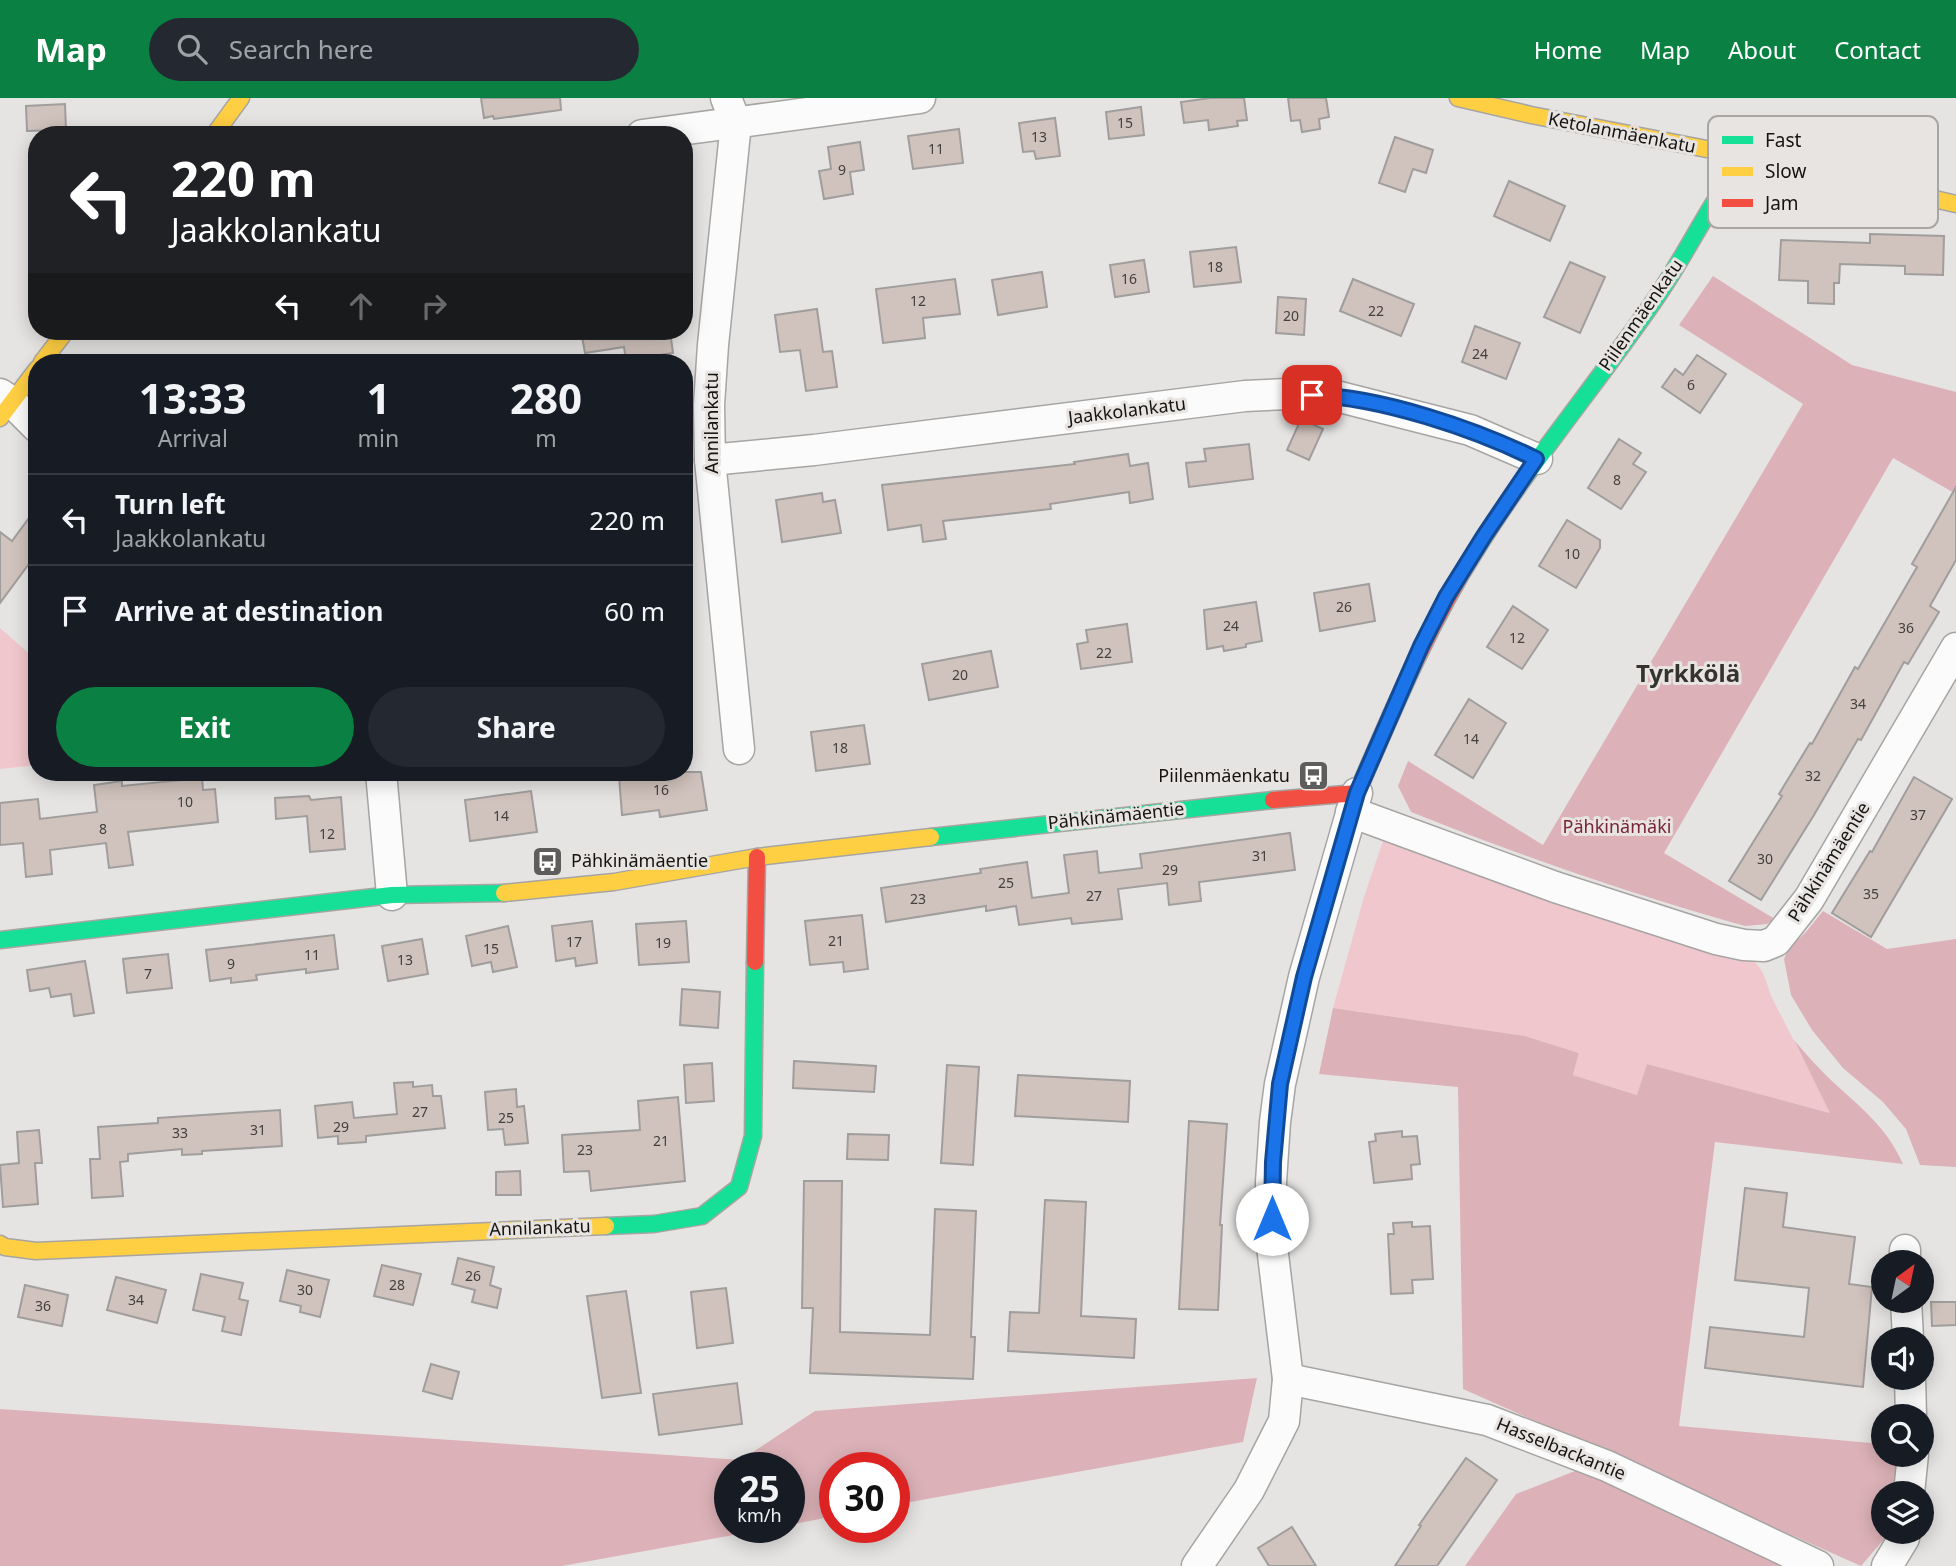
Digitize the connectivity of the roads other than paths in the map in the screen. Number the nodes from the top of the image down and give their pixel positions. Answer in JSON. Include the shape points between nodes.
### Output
{"nodes":[{"id":1,"x":241,"y":98,"type":"edge"},
{"id":2,"x":920,"y":98,"type":"edge"},
{"id":3,"x":1458,"y":98,"type":"edge"},
{"id":4,"x":731,"y":110,"type":"edge"},
{"id":5,"x":221,"y":126,"type":"edge"},
{"id":6,"x":674,"y":126,"type":"edge"},
{"id":7,"x":1708,"y":150,"type":"edge"},
{"id":8,"x":1938,"y":200,"type":"edge"},
{"id":9,"x":1956,"y":204,"type":"edge"},
{"id":10,"x":1708,"y":212,"type":"edge"},
{"id":11,"x":59,"y":340,"type":"edge"},
{"id":12,"x":48,"y":354,"type":"edge"},
{"id":13,"x":28,"y":379,"type":"edge"},
{"id":14,"x":4,"y":405,"type":"edge"},
{"id":15,"x":28,"y":421,"type":"edge"},
{"id":16,"x":1536,"y":459,"type":"junction"},
{"id":17,"x":710,"y":460,"type":"junction"},
{"id":18,"x":1956,"y":648,"type":"edge"},
{"id":19,"x":739,"y":749,"type":"dead end"},
{"id":20,"x":382,"y":781,"type":"edge"},
{"id":21,"x":1354,"y":803,"type":"junction"},
{"id":22,"x":757,"y":857,"type":"junction"},
{"id":23,"x":392,"y":895,"type":"junction"},
{"id":24,"x":0,"y":940,"type":"edge"},
{"id":25,"x":0,"y":1244,"type":"edge"},
{"id":26,"x":1288,"y":1379,"type":"junction"},
{"id":27,"x":1900,"y":1544,"type":"edge"},
{"id":28,"x":1197,"y":1566,"type":"edge"},
{"id":29,"x":1818,"y":1566,"type":"edge"},
{"id":30,"x":1887,"y":1566,"type":"edge"}],
"edges":[{"from":1,"to":5,"type":"street"},
{"from":2,"to":4,"type":"street"},
{"from":3,"to":7,"type":"street","name":"Ketolanmäenkatu"},
{"from":4,"to":6,"type":"street"},
{"from":4,"to":17,"type":"street","name":"Annilankatu","via":[[709,405]]},
{"from":8,"to":9,"type":"street","name":"Ketolanmäenkatu"},
{"from":10,"to":16,"type":"street","name":"Piilenmäenkatu","via":[[1655,300]]},
{"from":11,"to":12,"type":"street"},
{"from":13,"to":14,"type":"street"},
{"from":14,"to":15,"type":"street"},
{"from":16,"to":17,"type":"street","name":"Jaakkolankatu","via":[[1470,430],[1402,411],[1336,396],[1288,394]]},
{"from":16,"to":21,"type":"street","name":"Piilenmäenkatu","via":[[1446,597]]},
{"from":17,"to":19,"type":"street","name":"Annilankatu"},
{"from":18,"to":21,"type":"street","name":"Pähkinämäentie","via":[[1808,899],[1776,941],[1764,946],[1716,939],[1555,887]]},
{"from":20,"to":23,"type":"street"},
{"from":21,"to":22,"type":"street","name":"Pähkinämäentie","via":[[1231,803]]},
{"from":21,"to":26,"type":"street","name":"Piilenmäenkatu","via":[[1304,977],[1275,1122],[1271,1238]]},
{"from":22,"to":23,"type":"street","name":"Pähkinämäentie","via":[[614,882],[491,894]]},
{"from":22,"to":25,"type":"street","name":"Annilankatu","via":[[753,1136],[739,1187],[702,1216],[654,1224],[50,1250]]},
{"from":23,"to":24,"type":"street","name":"Pähkinämäentie"},
{"from":26,"to":28,"type":"street","name":"Piilenmäenkatu","via":[[1284,1421],[1269,1453]]},
{"from":26,"to":29,"type":"street","name":"Hasselbackantie","via":[[1487,1420],[1607,1466]]},
{"from":27,"to":30,"type":"street"}]}
